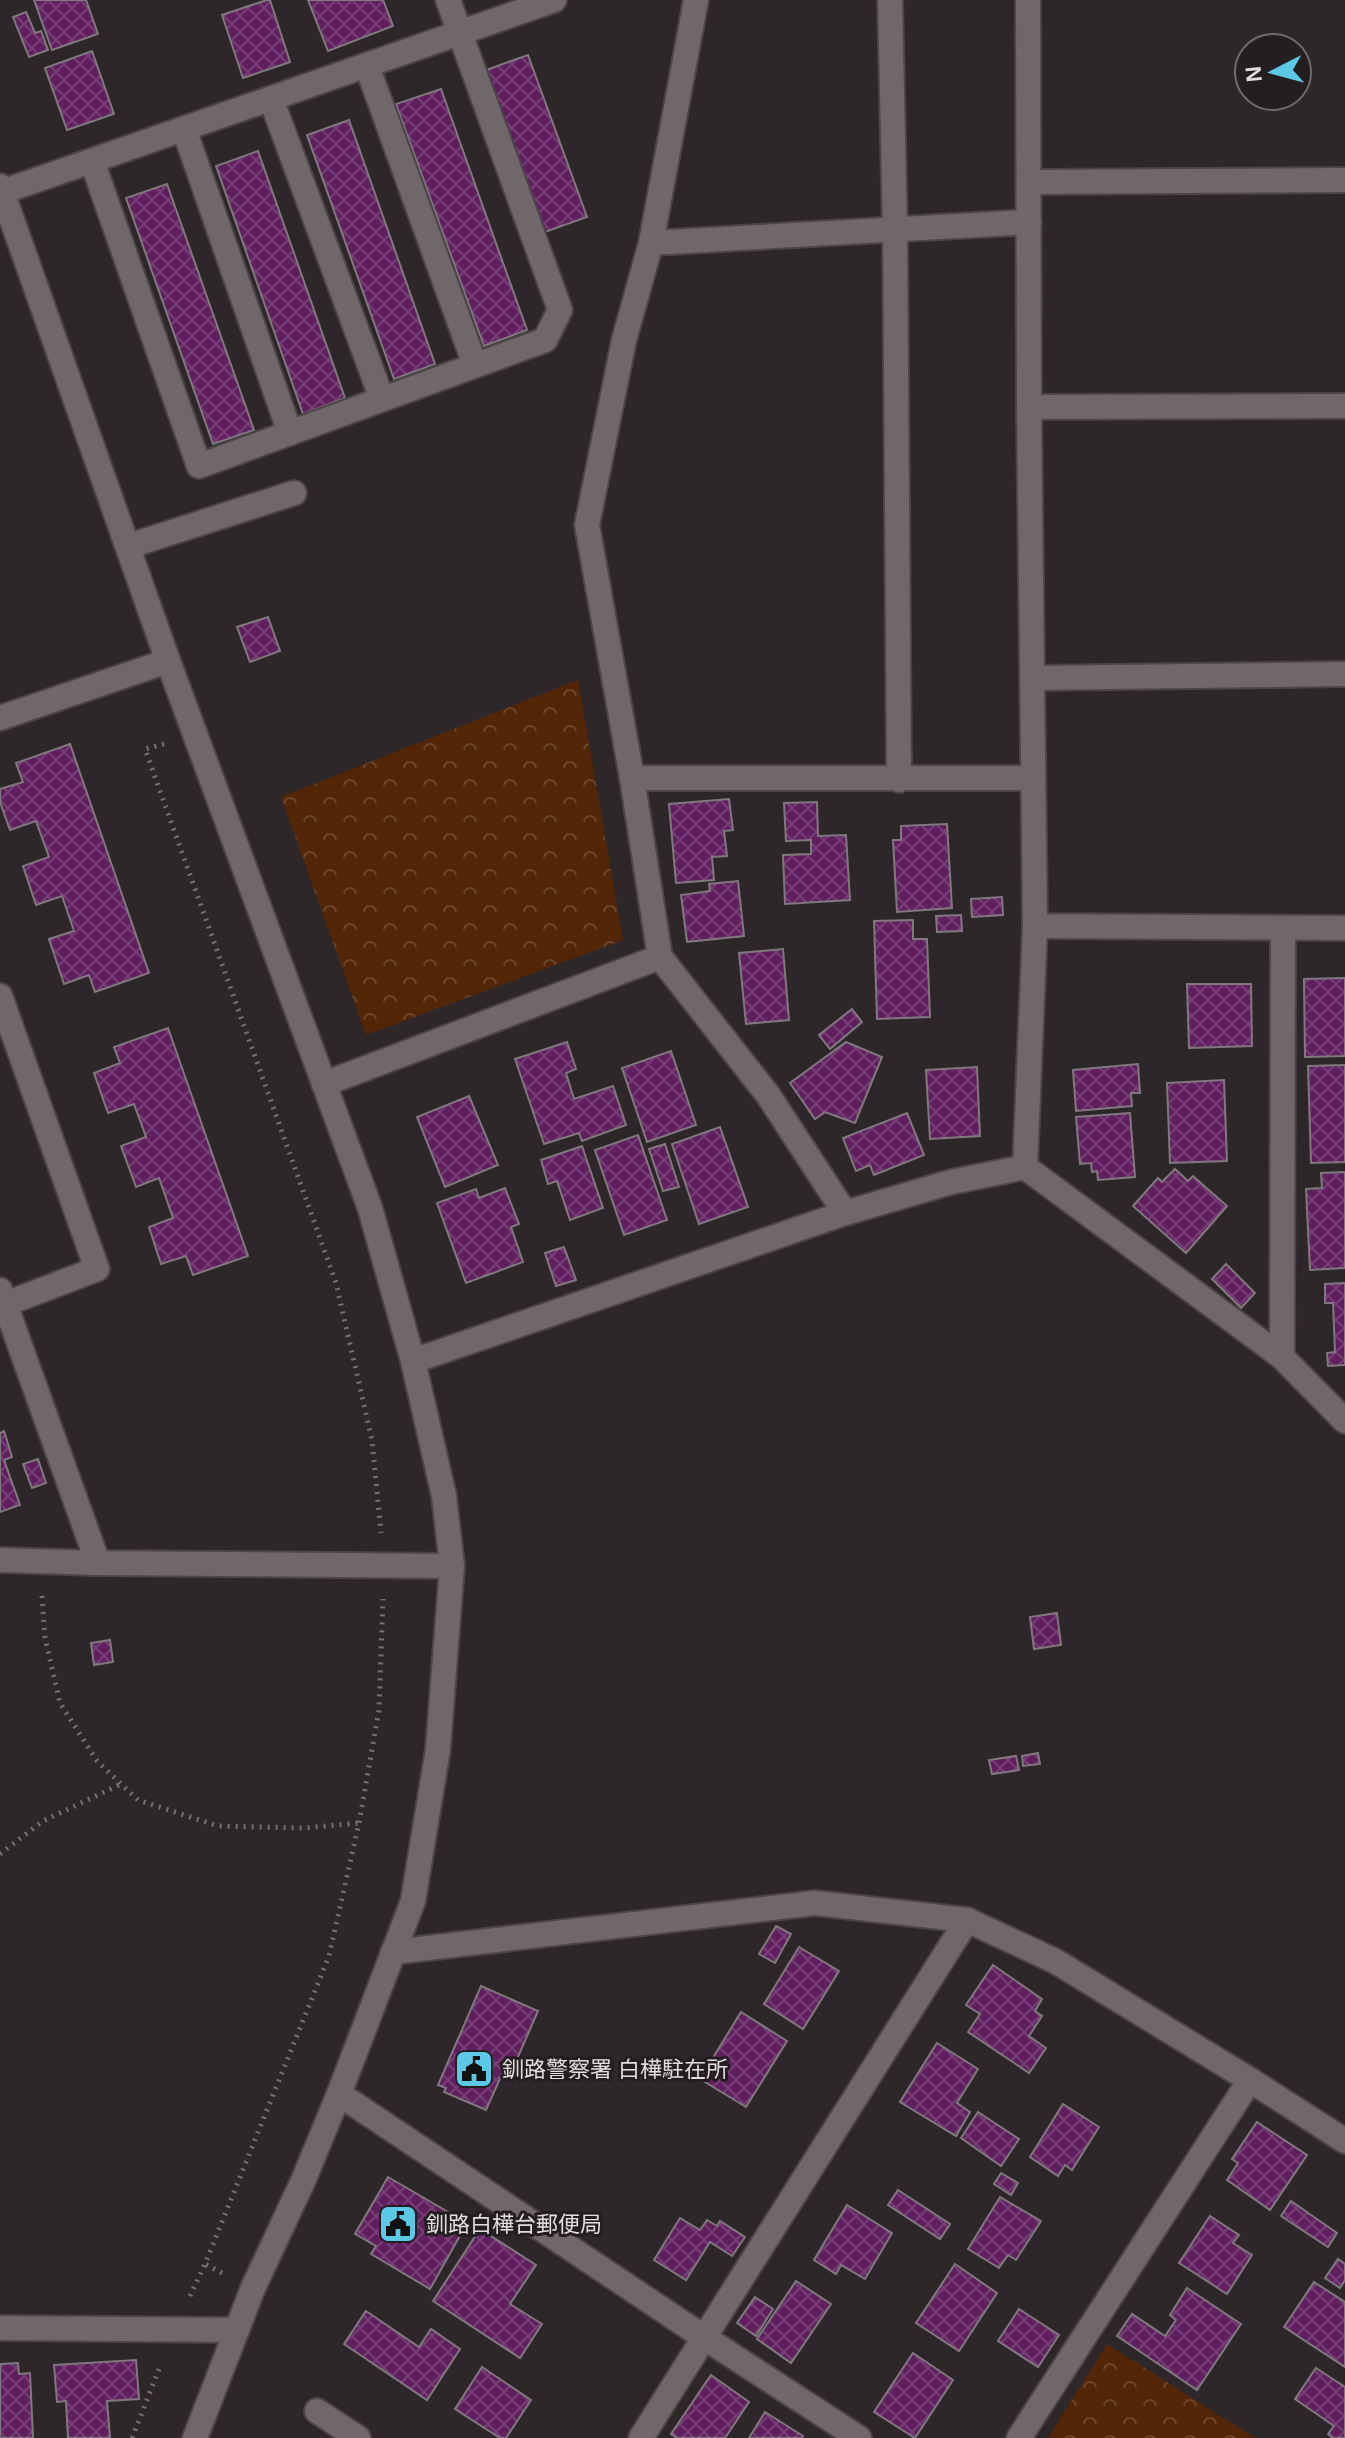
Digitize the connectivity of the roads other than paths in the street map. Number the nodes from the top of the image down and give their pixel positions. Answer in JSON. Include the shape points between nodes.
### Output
{"nodes":[{"id":1,"x":448,"y":0,"type":"edge"},
{"id":2,"x":554,"y":0,"type":"edge"},
{"id":3,"x":696,"y":0,"type":"edge"},
{"id":4,"x":890,"y":0,"type":"edge"},
{"id":5,"x":1028,"y":0,"type":"edge"},
{"id":6,"x":459,"y":34,"type":"junction"},
{"id":7,"x":367,"y":66,"type":"junction"},
{"id":8,"x":271,"y":99,"type":"junction"},
{"id":9,"x":184,"y":129,"type":"junction"},
{"id":10,"x":92,"y":161,"type":"junction"},
{"id":11,"x":1345,"y":180,"type":"edge"},
{"id":12,"x":1029,"y":182,"type":"junction"},
{"id":13,"x":1,"y":189,"type":"edge"},
{"id":14,"x":1029,"y":222,"type":"junction"},
{"id":15,"x":895,"y":229,"type":"junction"},
{"id":16,"x":651,"y":243,"type":"junction"},
{"id":17,"x":475,"y":365,"type":"junction"},
{"id":18,"x":382,"y":399,"type":"junction"},
{"id":19,"x":1345,"y":406,"type":"edge"},
{"id":20,"x":1029,"y":407,"type":"junction"},
{"id":21,"x":290,"y":433,"type":"junction"},
{"id":22,"x":294,"y":493,"type":"dead end"},
{"id":23,"x":129,"y":546,"type":"junction"},
{"id":24,"x":168,"y":661,"type":"junction"},
{"id":25,"x":1345,"y":674,"type":"edge"},
{"id":26,"x":1032,"y":678,"type":"junction"},
{"id":27,"x":0,"y":718,"type":"edge"},
{"id":28,"x":632,"y":778,"type":"junction"},
{"id":29,"x":1033,"y":778,"type":"junction"},
{"id":30,"x":899,"y":780,"type":"junction"},
{"id":31,"x":1035,"y":926,"type":"junction"},
{"id":32,"x":1345,"y":928,"type":"edge"},
{"id":33,"x":1283,"y":929,"type":"junction"},
{"id":34,"x":660,"y":957,"type":"junction"},
{"id":35,"x":0,"y":996,"type":"edge"},
{"id":36,"x":324,"y":1084,"type":"junction"},
{"id":37,"x":1025,"y":1167,"type":"junction"},
{"id":38,"x":845,"y":1213,"type":"junction"},
{"id":39,"x":2,"y":1300,"type":"edge"},
{"id":40,"x":1282,"y":1357,"type":"junction"},
{"id":41,"x":413,"y":1361,"type":"junction"},
{"id":42,"x":1345,"y":1421,"type":"edge"},
{"id":43,"x":0,"y":1560,"type":"edge"},
{"id":44,"x":98,"y":1563,"type":"junction"},
{"id":45,"x":452,"y":1566,"type":"junction"},
{"id":46,"x":967,"y":1920,"type":"junction"},
{"id":47,"x":393,"y":1952,"type":"junction"},
{"id":48,"x":1250,"y":2080,"type":"junction"},
{"id":49,"x":339,"y":2094,"type":"junction"},
{"id":50,"x":1345,"y":2141,"type":"edge"},
{"id":51,"x":0,"y":2328,"type":"edge"},
{"id":52,"x":237,"y":2330,"type":"junction"},
{"id":53,"x":705,"y":2338,"type":"junction"},
{"id":54,"x":317,"y":2411,"type":"dead end"},
{"id":55,"x":195,"y":2438,"type":"edge"},
{"id":56,"x":358,"y":2438,"type":"edge"},
{"id":57,"x":641,"y":2438,"type":"edge"},
{"id":58,"x":859,"y":2438,"type":"edge"},
{"id":59,"x":1019,"y":2438,"type":"edge"}],
"edges":[{"from":1,"to":6,"type":"street"},
{"from":2,"to":6,"type":"street"},
{"from":3,"to":16,"type":"street"},
{"from":4,"to":15,"type":"street"},
{"from":5,"to":12,"type":"street"},
{"from":6,"to":7,"type":"street"},
{"from":6,"to":17,"type":"street","via":[[560,310],[545,340]]},
{"from":7,"to":8,"type":"street"},
{"from":7,"to":17,"type":"street"},
{"from":8,"to":9,"type":"street"},
{"from":8,"to":18,"type":"street"},
{"from":9,"to":10,"type":"street"},
{"from":9,"to":21,"type":"street"},
{"from":10,"to":13,"type":"street"},
{"from":10,"to":21,"type":"street","via":[[199,466]]},
{"from":11,"to":12,"type":"street"},
{"from":12,"to":14,"type":"street"},
{"from":13,"to":23,"type":"street"},
{"from":14,"to":15,"type":"street"},
{"from":14,"to":20,"type":"street"},
{"from":15,"to":16,"type":"street"},
{"from":15,"to":30,"type":"street"},
{"from":16,"to":28,"type":"street","via":[[624,340],[587,525]]},
{"from":17,"to":18,"type":"street"},
{"from":18,"to":21,"type":"street"},
{"from":19,"to":20,"type":"street"},
{"from":20,"to":26,"type":"street"},
{"from":22,"to":23,"type":"street"},
{"from":23,"to":24,"type":"street"},
{"from":24,"to":27,"type":"street"},
{"from":24,"to":36,"type":"street"},
{"from":25,"to":26,"type":"street"},
{"from":26,"to":29,"type":"street"},
{"from":28,"to":30,"type":"street"},
{"from":28,"to":34,"type":"street"},
{"from":29,"to":30,"type":"street"},
{"from":29,"to":31,"type":"street"},
{"from":31,"to":33,"type":"street"},
{"from":31,"to":37,"type":"street"},
{"from":32,"to":33,"type":"street"},
{"from":33,"to":40,"type":"street"},
{"from":34,"to":36,"type":"street"},
{"from":34,"to":38,"type":"street","via":[[768,1095]]},
{"from":35,"to":39,"type":"street","via":[[97,1269]]},
{"from":36,"to":41,"type":"street","via":[[370,1208]]},
{"from":37,"to":38,"type":"street"},
{"from":37,"to":40,"type":"street"},
{"from":38,"to":41,"type":"street"},
{"from":39,"to":44,"type":"street"},
{"from":40,"to":42,"type":"street"},
{"from":41,"to":45,"type":"street","via":[[444,1496]]},
{"from":43,"to":44,"type":"street"},
{"from":44,"to":45,"type":"street"},
{"from":45,"to":47,"type":"street","via":[[438,1749],[413,1901]]},
{"from":46,"to":47,"type":"street","via":[[815,1903]]},
{"from":46,"to":48,"type":"street","via":[[1055,1961]]},
{"from":46,"to":53,"type":"street"},
{"from":47,"to":49,"type":"street"},
{"from":48,"to":50,"type":"street"},
{"from":48,"to":59,"type":"street"},
{"from":49,"to":52,"type":"street"},
{"from":49,"to":53,"type":"street"},
{"from":51,"to":52,"type":"street"},
{"from":52,"to":55,"type":"street"},
{"from":53,"to":57,"type":"street"},
{"from":53,"to":58,"type":"street"},
{"from":54,"to":56,"type":"street"}]}
